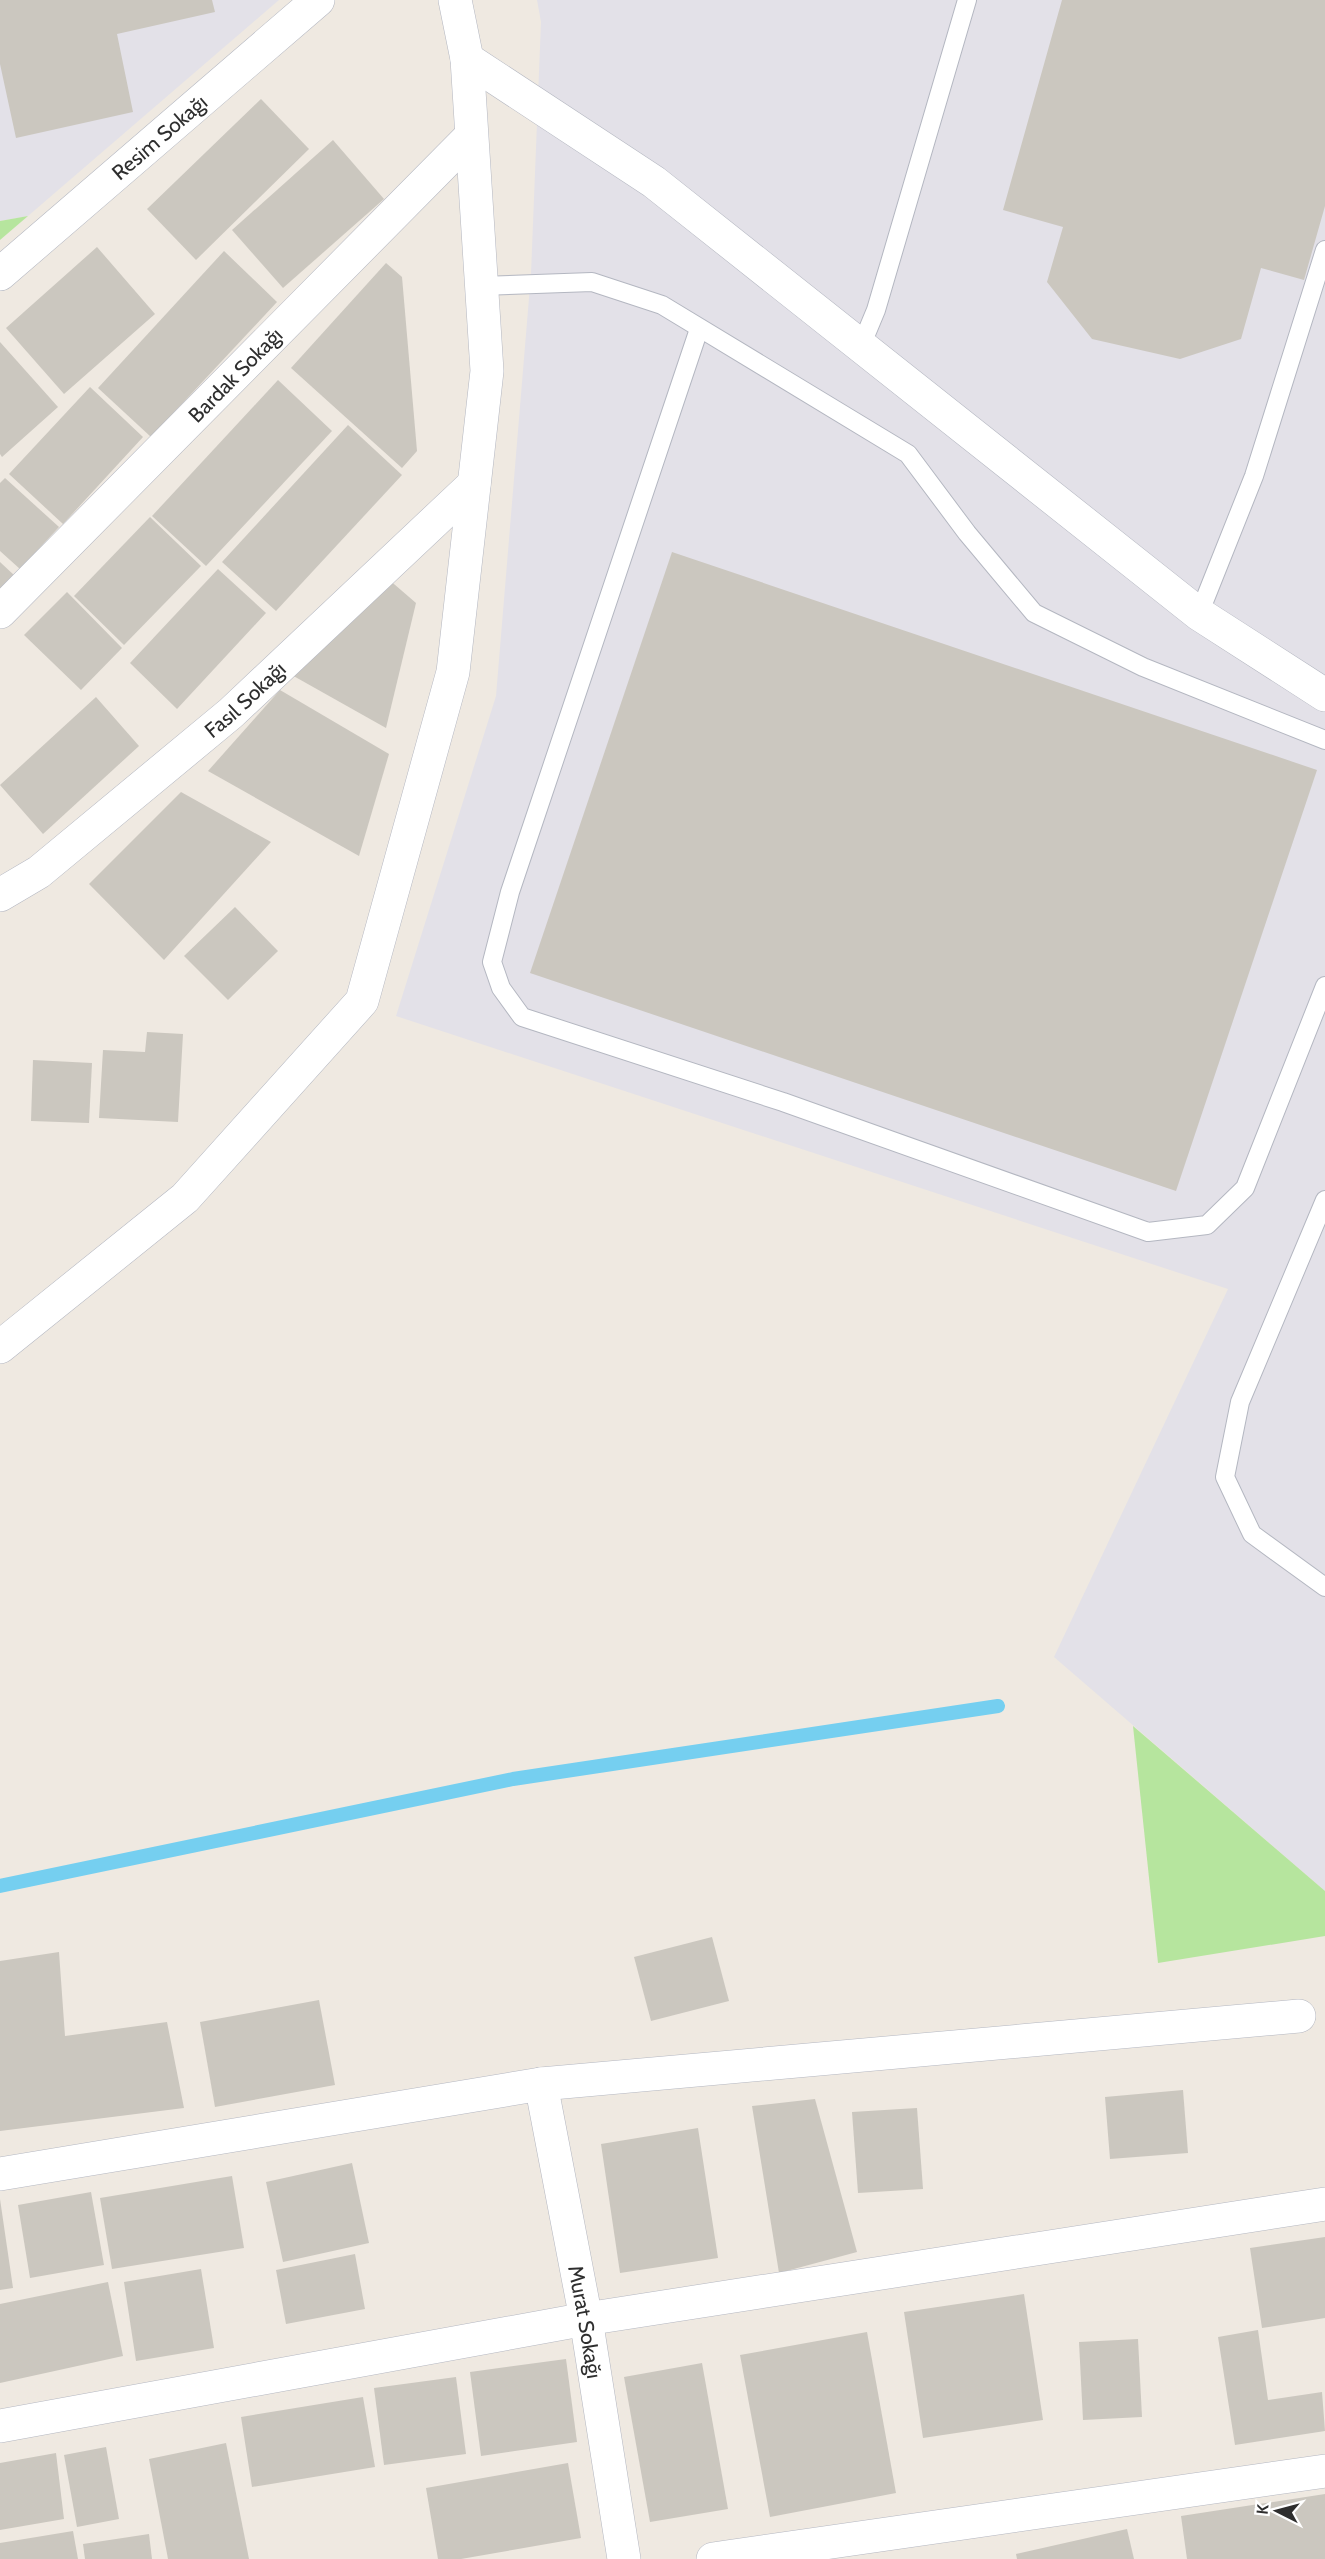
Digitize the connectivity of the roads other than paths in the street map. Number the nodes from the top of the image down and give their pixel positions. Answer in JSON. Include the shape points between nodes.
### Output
{"nodes":[{"id":1,"x":318,"y":0,"type":"edge"},
{"id":2,"x":455,"y":0,"type":"edge"},
{"id":3,"x":967,"y":0,"type":"edge"},
{"id":4,"x":467,"y":59,"type":"junction"},
{"id":5,"x":470,"y":137,"type":"junction"},
{"id":6,"x":1325,"y":250,"type":"edge"},
{"id":7,"x":0,"y":274,"type":"edge"},
{"id":8,"x":481,"y":286,"type":"junction"},
{"id":9,"x":699,"y":329,"type":"junction"},
{"id":10,"x":861,"y":346,"type":"junction"},
{"id":11,"x":474,"y":484,"type":"junction"},
{"id":12,"x":0,"y":612,"type":"edge"},
{"id":13,"x":1199,"y":614,"type":"junction"},
{"id":14,"x":1325,"y":695,"type":"edge"},
{"id":15,"x":1325,"y":741,"type":"edge"},
{"id":16,"x":0,"y":895,"type":"edge"},
{"id":17,"x":1325,"y":986,"type":"edge"},
{"id":18,"x":1325,"y":1200,"type":"edge"},
{"id":19,"x":0,"y":1347,"type":"edge"},
{"id":20,"x":1325,"y":1587,"type":"edge"},
{"id":21,"x":1299,"y":2016,"type":"dead end"},
{"id":22,"x":541,"y":2084,"type":"junction"},
{"id":23,"x":0,"y":2174,"type":"edge"},
{"id":24,"x":1325,"y":2204,"type":"edge"},
{"id":25,"x":586,"y":2319,"type":"junction"},
{"id":26,"x":0,"y":2426,"type":"edge"},
{"id":27,"x":1325,"y":2471,"type":"edge"},
{"id":28,"x":624,"y":2559,"type":"edge"},
{"id":29,"x":713,"y":2559,"type":"edge"}],
"edges":[{"from":1,"to":7,"type":"street","name":"Resim Sokağı"},
{"from":2,"to":4,"type":"street"},
{"from":3,"to":10,"type":"lane","via":[[876,310]]},
{"from":4,"to":5,"type":"street"},
{"from":4,"to":10,"type":"street","via":[[654,182]]},
{"from":5,"to":8,"type":"street"},
{"from":5,"to":12,"type":"street","name":"Bardak Sokağı"},
{"from":6,"to":13,"type":"lane","via":[[1254,476]]},
{"from":8,"to":9,"type":"lane","via":[[592,282],[662,305]]},
{"from":8,"to":11,"type":"street","via":[[487,371]]},
{"from":9,"to":15,"type":"lane","via":[[908,454],[1034,613],[1143,667]]},
{"from":9,"to":17,"type":"lane","via":[[510,892],[492,962],[501,988],[522,1017],[783,1102],[1148,1232],[1207,1225],[1245,1188]]},
{"from":10,"to":13,"type":"street"},
{"from":11,"to":16,"type":"street","name":"Fasıl Sokağı","via":[[231,713],[39,872]]},
{"from":11,"to":19,"type":"street","via":[[453,672],[362,1001],[185,1198]]},
{"from":13,"to":14,"type":"street"},
{"from":18,"to":20,"type":"lane","via":[[1240,1402],[1225,1477],[1252,1534]]},
{"from":21,"to":22,"type":"street"},
{"from":22,"to":23,"type":"street"},
{"from":22,"to":25,"type":"street","name":"Murat Sokağı"},
{"from":24,"to":25,"type":"street"},
{"from":25,"to":26,"type":"street"},
{"from":25,"to":28,"type":"street","name":"Murat Sokağı"},
{"from":27,"to":29,"type":"street"}]}
